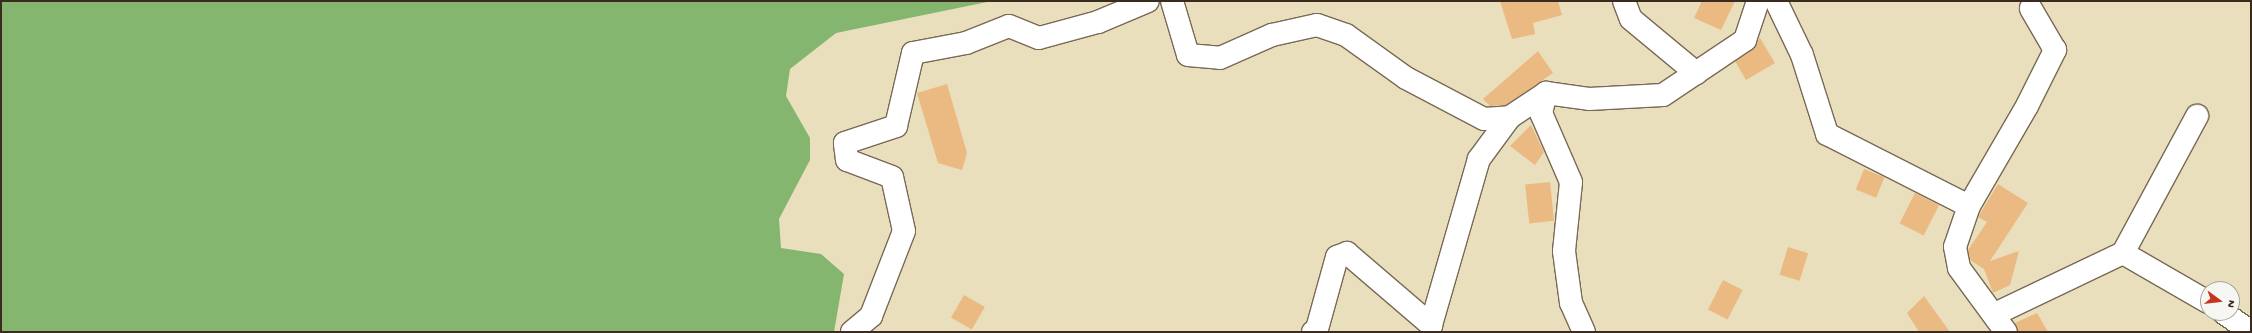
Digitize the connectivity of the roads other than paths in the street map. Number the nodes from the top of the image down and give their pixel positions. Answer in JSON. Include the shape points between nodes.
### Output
{"nodes":[{"id":1,"x":1148,"y":1,"type":"edge"},
{"id":2,"x":1172,"y":1,"type":"edge"},
{"id":3,"x":1624,"y":1,"type":"edge"},
{"id":4,"x":1758,"y":1,"type":"edge"},
{"id":5,"x":1776,"y":1,"type":"edge"},
{"id":6,"x":2031,"y":9,"type":"dead end"},
{"id":7,"x":1696,"y":73,"type":"junction"},
{"id":8,"x":1546,"y":93,"type":"junction"},
{"id":9,"x":2197,"y":116,"type":"dead end"},
{"id":10,"x":1510,"y":117,"type":"junction"},
{"id":11,"x":1968,"y":206,"type":"junction"},
{"id":12,"x":2123,"y":253,"type":"junction"},
{"id":13,"x":2200,"y":297,"type":"edge"},
{"id":14,"x":2235,"y":321,"type":"edge"},
{"id":15,"x":2001,"y":323,"type":"edge"},
{"id":16,"x":852,"y":332,"type":"edge"},
{"id":17,"x":1313,"y":332,"type":"edge"},
{"id":18,"x":1584,"y":332,"type":"edge"},
{"id":19,"x":2251,"y":332,"type":"edge"}],
"edges":[{"from":1,"to":16,"type":"street","via":[[1098,22],[1040,38],[1009,26],[966,43],[913,53],[896,126],[845,143],[847,160],[892,177],[904,231],[871,316]]},
{"from":2,"to":10,"type":"street","via":[[1188,55],[1220,58],[1272,35],[1317,25],[1346,35],[1406,78],[1484,119]]},
{"from":3,"to":7,"type":"street","via":[[1631,19]]},
{"from":4,"to":7,"type":"street","via":[[1745,40]]},
{"from":5,"to":11,"type":"street","via":[[1802,55],[1827,134]]},
{"from":6,"to":11,"type":"street","via":[[2055,50],[2027,106]]},
{"from":7,"to":8,"type":"street","via":[[1663,95],[1589,99]]},
{"from":8,"to":10,"type":"street"},
{"from":8,"to":18,"type":"street","via":[[1541,113],[1571,182],[1564,251],[1571,302]]},
{"from":9,"to":12,"type":"street"},
{"from":10,"to":17,"type":"street","via":[[1479,159],[1431,325],[1347,253],[1337,257],[1317,329]]},
{"from":11,"to":15,"type":"street","via":[[1955,248],[1959,268]]},
{"from":12,"to":13,"type":"street"},
{"from":12,"to":15,"type":"street"},
{"from":14,"to":19,"type":"street"}]}
